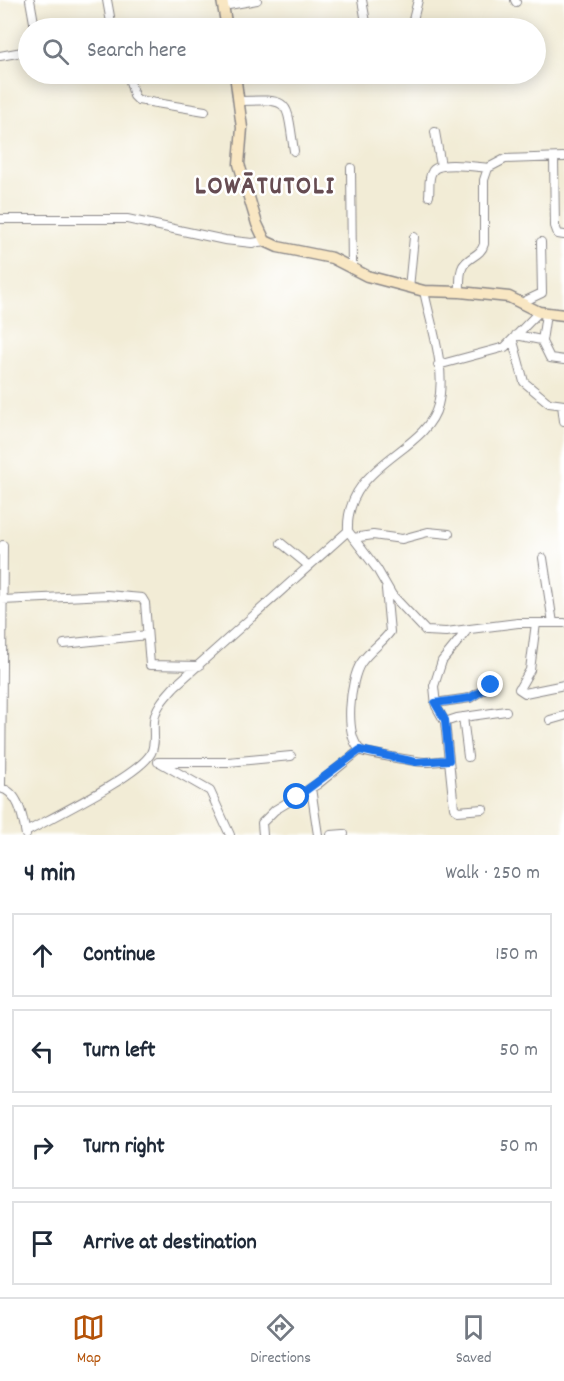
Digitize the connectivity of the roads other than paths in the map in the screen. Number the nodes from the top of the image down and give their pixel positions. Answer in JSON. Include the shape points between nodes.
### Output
{"nodes":[{"id":1,"x":30,"y":0,"type":"edge"},
{"id":2,"x":107,"y":0,"type":"edge"},
{"id":3,"x":256,"y":0,"type":"edge"},
{"id":4,"x":362,"y":0,"type":"edge"},
{"id":5,"x":418,"y":0,"type":"edge"},
{"id":6,"x":222,"y":3,"type":"edge"},
{"id":7,"x":33,"y":18,"type":"edge"},
{"id":8,"x":110,"y":18,"type":"edge"},
{"id":9,"x":225,"y":18,"type":"edge"},
{"id":10,"x":365,"y":18,"type":"edge"},
{"id":11,"x":414,"y":18,"type":"edge"},
{"id":12,"x":18,"y":53,"type":"edge"},
{"id":13,"x":0,"y":56,"type":"edge"},
{"id":14,"x":131,"y":84,"type":"edge"},
{"id":15,"x":236,"y":84,"type":"edge"},
{"id":16,"x":238,"y":101,"type":"junction"},
{"id":17,"x":205,"y":111,"type":"dead end"},
{"id":18,"x":435,"y":132,"type":"dead end"},
{"id":19,"x":294,"y":150,"type":"dead end"},
{"id":20,"x":554,"y":158,"type":"junction"},
{"id":21,"x":564,"y":158,"type":"edge"},
{"id":22,"x":441,"y":165,"type":"junction"},
{"id":23,"x":351,"y":168,"type":"dead end"},
{"id":24,"x":488,"y":168,"type":"junction"},
{"id":25,"x":429,"y":196,"type":"dead end"},
{"id":26,"x":0,"y":219,"type":"edge"},
{"id":27,"x":564,"y":236,"type":"edge"},
{"id":28,"x":414,"y":237,"type":"dead end"},
{"id":29,"x":265,"y":241,"type":"junction"},
{"id":30,"x":541,"y":242,"type":"dead end"},
{"id":31,"x":352,"y":268,"type":"junction"},
{"id":32,"x":409,"y":288,"type":"junction"},
{"id":33,"x":424,"y":291,"type":"junction"},
{"id":34,"x":460,"y":292,"type":"junction"},
{"id":35,"x":523,"y":302,"type":"junction"},
{"id":36,"x":543,"y":313,"type":"junction"},
{"id":37,"x":564,"y":315,"type":"edge"},
{"id":38,"x":515,"y":338,"type":"junction"},
{"id":39,"x":542,"y":341,"type":"junction"},
{"id":40,"x":564,"y":360,"type":"edge"},
{"id":41,"x":438,"y":365,"type":"junction"},
{"id":42,"x":563,"y":405,"type":"edge"},
{"id":43,"x":564,"y":421,"type":"edge"},
{"id":44,"x":350,"y":534,"type":"junction"},
{"id":45,"x":448,"y":534,"type":"dead end"},
{"id":46,"x":281,"y":543,"type":"dead end"},
{"id":47,"x":3,"y":545,"type":"dead end"},
{"id":48,"x":543,"y":558,"type":"dead end"},
{"id":49,"x":309,"y":566,"type":"junction"},
{"id":50,"x":386,"y":585,"type":"junction"},
{"id":51,"x":2,"y":600,"type":"junction"},
{"id":52,"x":536,"y":623,"type":"junction"},
{"id":53,"x":553,"y":623,"type":"junction"},
{"id":54,"x":564,"y":623,"type":"edge"},
{"id":55,"x":468,"y":629,"type":"junction"},
{"id":56,"x":147,"y":635,"type":"junction"},
{"id":57,"x":64,"y":644,"type":"dead end"},
{"id":58,"x":199,"y":666,"type":"junction"},
{"id":59,"x":491,"y":685,"type":"dead end"},
{"id":60,"x":564,"y":685,"type":"edge"},
{"id":61,"x":435,"y":703,"type":"junction"},
{"id":62,"x":506,"y":711,"type":"dead end"},
{"id":63,"x":564,"y":716,"type":"edge"},
{"id":64,"x":464,"y":717,"type":"junction"},
{"id":65,"x":550,"y":720,"type":"dead end"},
{"id":66,"x":445,"y":722,"type":"junction"},
{"id":67,"x":360,"y":750,"type":"junction"},
{"id":68,"x":291,"y":756,"type":"dead end"},
{"id":69,"x":149,"y":757,"type":"junction"},
{"id":70,"x":468,"y":757,"type":"dead end"},
{"id":71,"x":449,"y":760,"type":"junction"},
{"id":72,"x":158,"y":762,"type":"junction"},
{"id":73,"x":0,"y":788,"type":"edge"},
{"id":74,"x":311,"y":788,"type":"junction"},
{"id":75,"x":483,"y":809,"type":"dead end"},
{"id":76,"x":26,"y":833,"type":"edge"},
{"id":77,"x":344,"y":834,"type":"edge"},
{"id":78,"x":230,"y":835,"type":"edge"},
{"id":79,"x":263,"y":835,"type":"edge"},
{"id":80,"x":318,"y":835,"type":"edge"},
{"id":81,"x":331,"y":835,"type":"edge"}],
"edges":[{"from":1,"to":7,"type":"street"},
{"from":2,"to":8,"type":"street"},
{"from":3,"to":6,"type":"street"},
{"from":4,"to":10,"type":"street"},
{"from":5,"to":11,"type":"street"},
{"from":6,"to":9,"type":"street"},
{"from":12,"to":13,"type":"street"},
{"from":14,"to":17,"type":"street","via":[[138,100]]},
{"from":15,"to":16,"type":"street"},
{"from":16,"to":19,"type":"street","via":[[275,99],[283,103],[288,109]]},
{"from":16,"to":29,"type":"street","via":[[242,128],[239,164]]},
{"from":18,"to":22,"type":"street"},
{"from":20,"to":21,"type":"street"},
{"from":20,"to":24,"type":"street","via":[[505,159]]},
{"from":20,"to":27,"type":"street","via":[[555,226],[558,234]]},
{"from":22,"to":24,"type":"street"},
{"from":22,"to":25,"type":"street","via":[[431,174]]},
{"from":23,"to":31,"type":"street"},
{"from":24,"to":34,"type":"street","via":[[484,180],[484,244],[480,253],[464,264]]},
{"from":26,"to":29,"type":"street","via":[[127,219],[225,240]]},
{"from":28,"to":32,"type":"street"},
{"from":29,"to":31,"type":"street","via":[[332,258]]},
{"from":30,"to":35,"type":"street","via":[[543,293]]},
{"from":31,"to":32,"type":"street"},
{"from":32,"to":33,"type":"street"},
{"from":33,"to":34,"type":"street"},
{"from":33,"to":41,"type":"street"},
{"from":34,"to":35,"type":"street"},
{"from":35,"to":36,"type":"street"},
{"from":36,"to":37,"type":"street"},
{"from":36,"to":38,"type":"street"},
{"from":36,"to":39,"type":"street"},
{"from":38,"to":39,"type":"street"},
{"from":38,"to":41,"type":"street","via":[[505,347]]},
{"from":38,"to":42,"type":"street","via":[[524,382],[549,403]]},
{"from":39,"to":40,"type":"street","via":[[549,358]]},
{"from":41,"to":44,"type":"street","via":[[440,387],[432,421],[366,479],[355,494],[349,515]]},
{"from":42,"to":43,"type":"street"},
{"from":44,"to":45,"type":"street","via":[[402,539],[428,532]]},
{"from":44,"to":49,"type":"street"},
{"from":44,"to":50,"type":"street"},
{"from":46,"to":49,"type":"street"},
{"from":47,"to":51,"type":"street"},
{"from":48,"to":53,"type":"street"},
{"from":49,"to":58,"type":"street"},
{"from":50,"to":55,"type":"street","via":[[426,631]]},
{"from":50,"to":67,"type":"street","via":[[390,632],[360,663],[350,693],[352,728]]},
{"from":51,"to":56,"type":"street","via":[[107,595],[142,598]]},
{"from":51,"to":73,"type":"street"},
{"from":52,"to":53,"type":"street"},
{"from":52,"to":55,"type":"street"},
{"from":52,"to":60,"type":"street","via":[[530,670],[519,689],[525,693]]},
{"from":53,"to":54,"type":"street"},
{"from":55,"to":61,"type":"street","via":[[437,669]]},
{"from":56,"to":57,"type":"street"},
{"from":56,"to":58,"type":"street","via":[[150,665]]},
{"from":58,"to":69,"type":"street","via":[[163,700],[154,719]]},
{"from":59,"to":61,"type":"street","via":[[470,698]]},
{"from":61,"to":66,"type":"street"},
{"from":62,"to":64,"type":"street"},
{"from":63,"to":65,"type":"street"},
{"from":64,"to":66,"type":"street"},
{"from":64,"to":70,"type":"street"},
{"from":66,"to":71,"type":"street"},
{"from":67,"to":71,"type":"street","via":[[416,762]]},
{"from":67,"to":74,"type":"street"},
{"from":68,"to":72,"type":"street","via":[[228,762]]},
{"from":69,"to":72,"type":"street"},
{"from":69,"to":76,"type":"street","via":[[92,797]]},
{"from":71,"to":75,"type":"street","via":[[454,808]]},
{"from":72,"to":78,"type":"street","via":[[210,791]]},
{"from":73,"to":76,"type":"street","via":[[14,794]]},
{"from":74,"to":79,"type":"street","via":[[268,816],[261,826]]},
{"from":74,"to":80,"type":"street"},
{"from":77,"to":81,"type":"street"}]}
